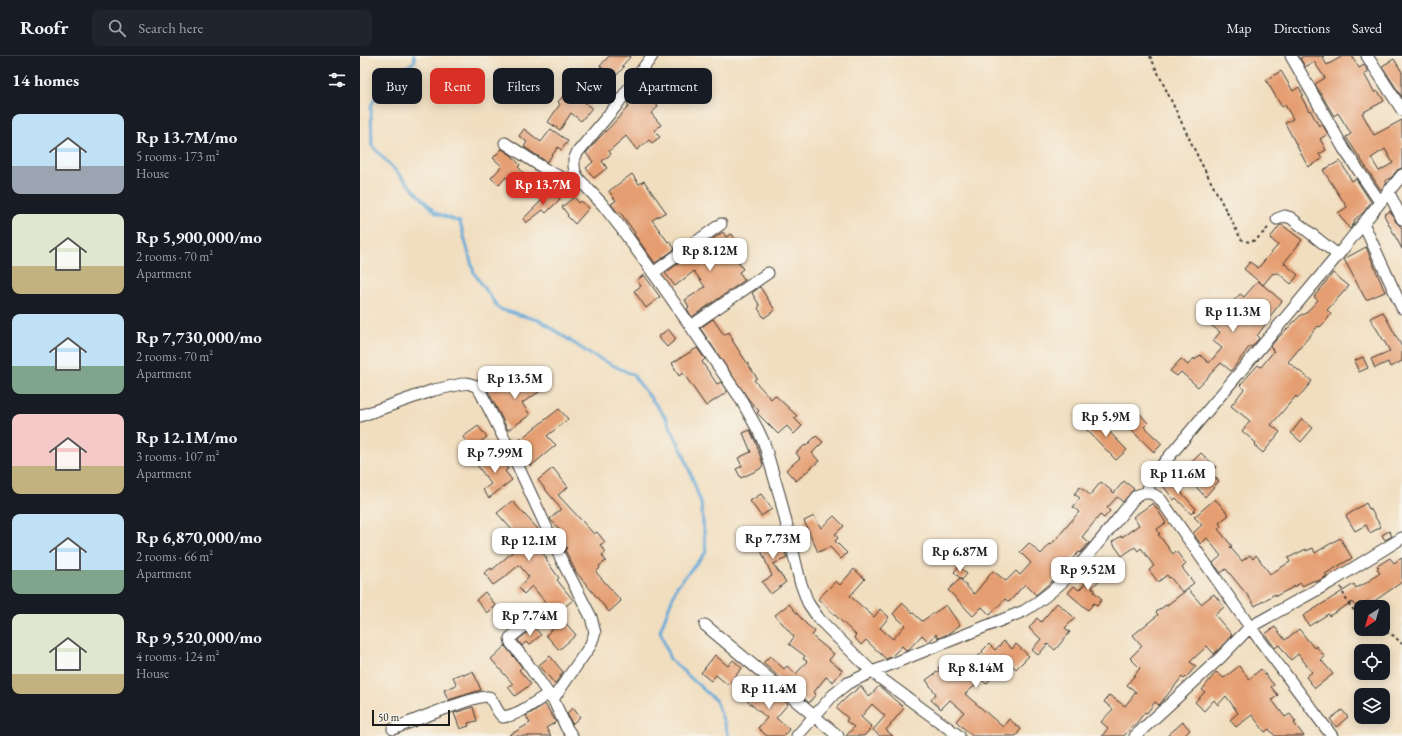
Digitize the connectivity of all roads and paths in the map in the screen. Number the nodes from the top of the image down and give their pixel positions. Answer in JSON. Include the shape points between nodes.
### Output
{"nodes":[{"id":1,"x":652,"y":56,"type":"edge"},
{"id":2,"x":1150,"y":56,"type":"edge"},
{"id":3,"x":1291,"y":56,"type":"edge"},
{"id":4,"x":1367,"y":56,"type":"edge"},
{"id":5,"x":1402,"y":110,"type":"edge"},
{"id":6,"x":505,"y":143,"type":"dead end"},
{"id":7,"x":574,"y":160,"type":"junction"},
{"id":8,"x":557,"y":174,"type":"junction"},
{"id":9,"x":1402,"y":175,"type":"edge"},
{"id":10,"x":585,"y":185,"type":"junction"},
{"id":11,"x":1388,"y":191,"type":"junction"},
{"id":12,"x":1380,"y":202,"type":"junction"},
{"id":13,"x":1277,"y":219,"type":"joint"},
{"id":14,"x":1402,"y":219,"type":"edge"},
{"id":15,"x":1363,"y":223,"type":"junction"},
{"id":16,"x":721,"y":224,"type":"dead end"},
{"id":17,"x":1338,"y":255,"type":"junction"},
{"id":18,"x":654,"y":273,"type":"junction"},
{"id":19,"x":768,"y":273,"type":"dead end"},
{"id":20,"x":1402,"y":308,"type":"edge"},
{"id":21,"x":691,"y":326,"type":"junction"},
{"id":22,"x":360,"y":416,"type":"edge"},
{"id":23,"x":1148,"y":493,"type":"junction"},
{"id":24,"x":1402,"y":538,"type":"edge"},
{"id":25,"x":1330,"y":582,"type":"junction"},
{"id":26,"x":1354,"y":611,"type":"edge"},
{"id":27,"x":538,"y":615,"type":"dead end"},
{"id":28,"x":705,"y":625,"type":"dead end"},
{"id":29,"x":1250,"y":627,"type":"junction"},
{"id":30,"x":1390,"y":634,"type":"edge"},
{"id":31,"x":1402,"y":644,"type":"edge"},
{"id":32,"x":872,"y":672,"type":"junction"},
{"id":33,"x":550,"y":696,"type":"junction"},
{"id":34,"x":814,"y":716,"type":"junction"},
{"id":35,"x":393,"y":729,"type":"dead end"},
{"id":36,"x":572,"y":736,"type":"edge"},
{"id":37,"x":797,"y":736,"type":"edge"},
{"id":38,"x":838,"y":736,"type":"edge"},
{"id":39,"x":959,"y":736,"type":"edge"},
{"id":40,"x":1135,"y":736,"type":"edge"},
{"id":41,"x":1332,"y":736,"type":"edge"}],
"edges":[{"from":1,"to":7,"type":"street","via":[[616,106],[583,144]]},
{"from":2,"to":13,"type":"path","via":[[1241,239],[1254,241]]},
{"from":3,"to":12,"type":"street","via":[[1344,149]]},
{"from":4,"to":5,"type":"street"},
{"from":6,"to":8,"type":"street","via":[[548,171]]},
{"from":7,"to":8,"type":"street"},
{"from":7,"to":10,"type":"street","via":[[575,172]]},
{"from":8,"to":10,"type":"street","via":[[573,183]]},
{"from":9,"to":11,"type":"street"},
{"from":10,"to":18,"type":"street"},
{"from":11,"to":12,"type":"street"},
{"from":11,"to":14,"type":"street"},
{"from":12,"to":15,"type":"street"},
{"from":13,"to":17,"type":"street","via":[[1285,216],[1291,218]]},
{"from":15,"to":17,"type":"street"},
{"from":15,"to":20,"type":"street"},
{"from":16,"to":18,"type":"street"},
{"from":17,"to":23,"type":"street","via":[[1152,478]]},
{"from":18,"to":21,"type":"street"},
{"from":19,"to":21,"type":"street"},
{"from":21,"to":32,"type":"street","via":[[739,396],[764,443],[808,603],[819,619]]},
{"from":22,"to":33,"type":"street","via":[[434,390],[467,384],[476,386],[481,393],[562,561],[592,617],[595,634],[590,646]]},
{"from":23,"to":29,"type":"street","via":[[1161,500]]},
{"from":23,"to":32,"type":"street","via":[[1136,496],[1084,562],[1033,606]]},
{"from":24,"to":25,"type":"street"},
{"from":25,"to":26,"type":"path"},
{"from":25,"to":29,"type":"street"},
{"from":27,"to":33,"type":"street","via":[[510,638],[511,643]]},
{"from":28,"to":34,"type":"street"},
{"from":29,"to":40,"type":"street"},
{"from":29,"to":41,"type":"street"},
{"from":30,"to":31,"type":"path"},
{"from":32,"to":34,"type":"street","via":[[848,683],[832,695]]},
{"from":32,"to":39,"type":"street"},
{"from":33,"to":35,"type":"street","via":[[503,717],[487,696]]},
{"from":33,"to":36,"type":"street"},
{"from":34,"to":37,"type":"street"},
{"from":34,"to":38,"type":"street"}]}
